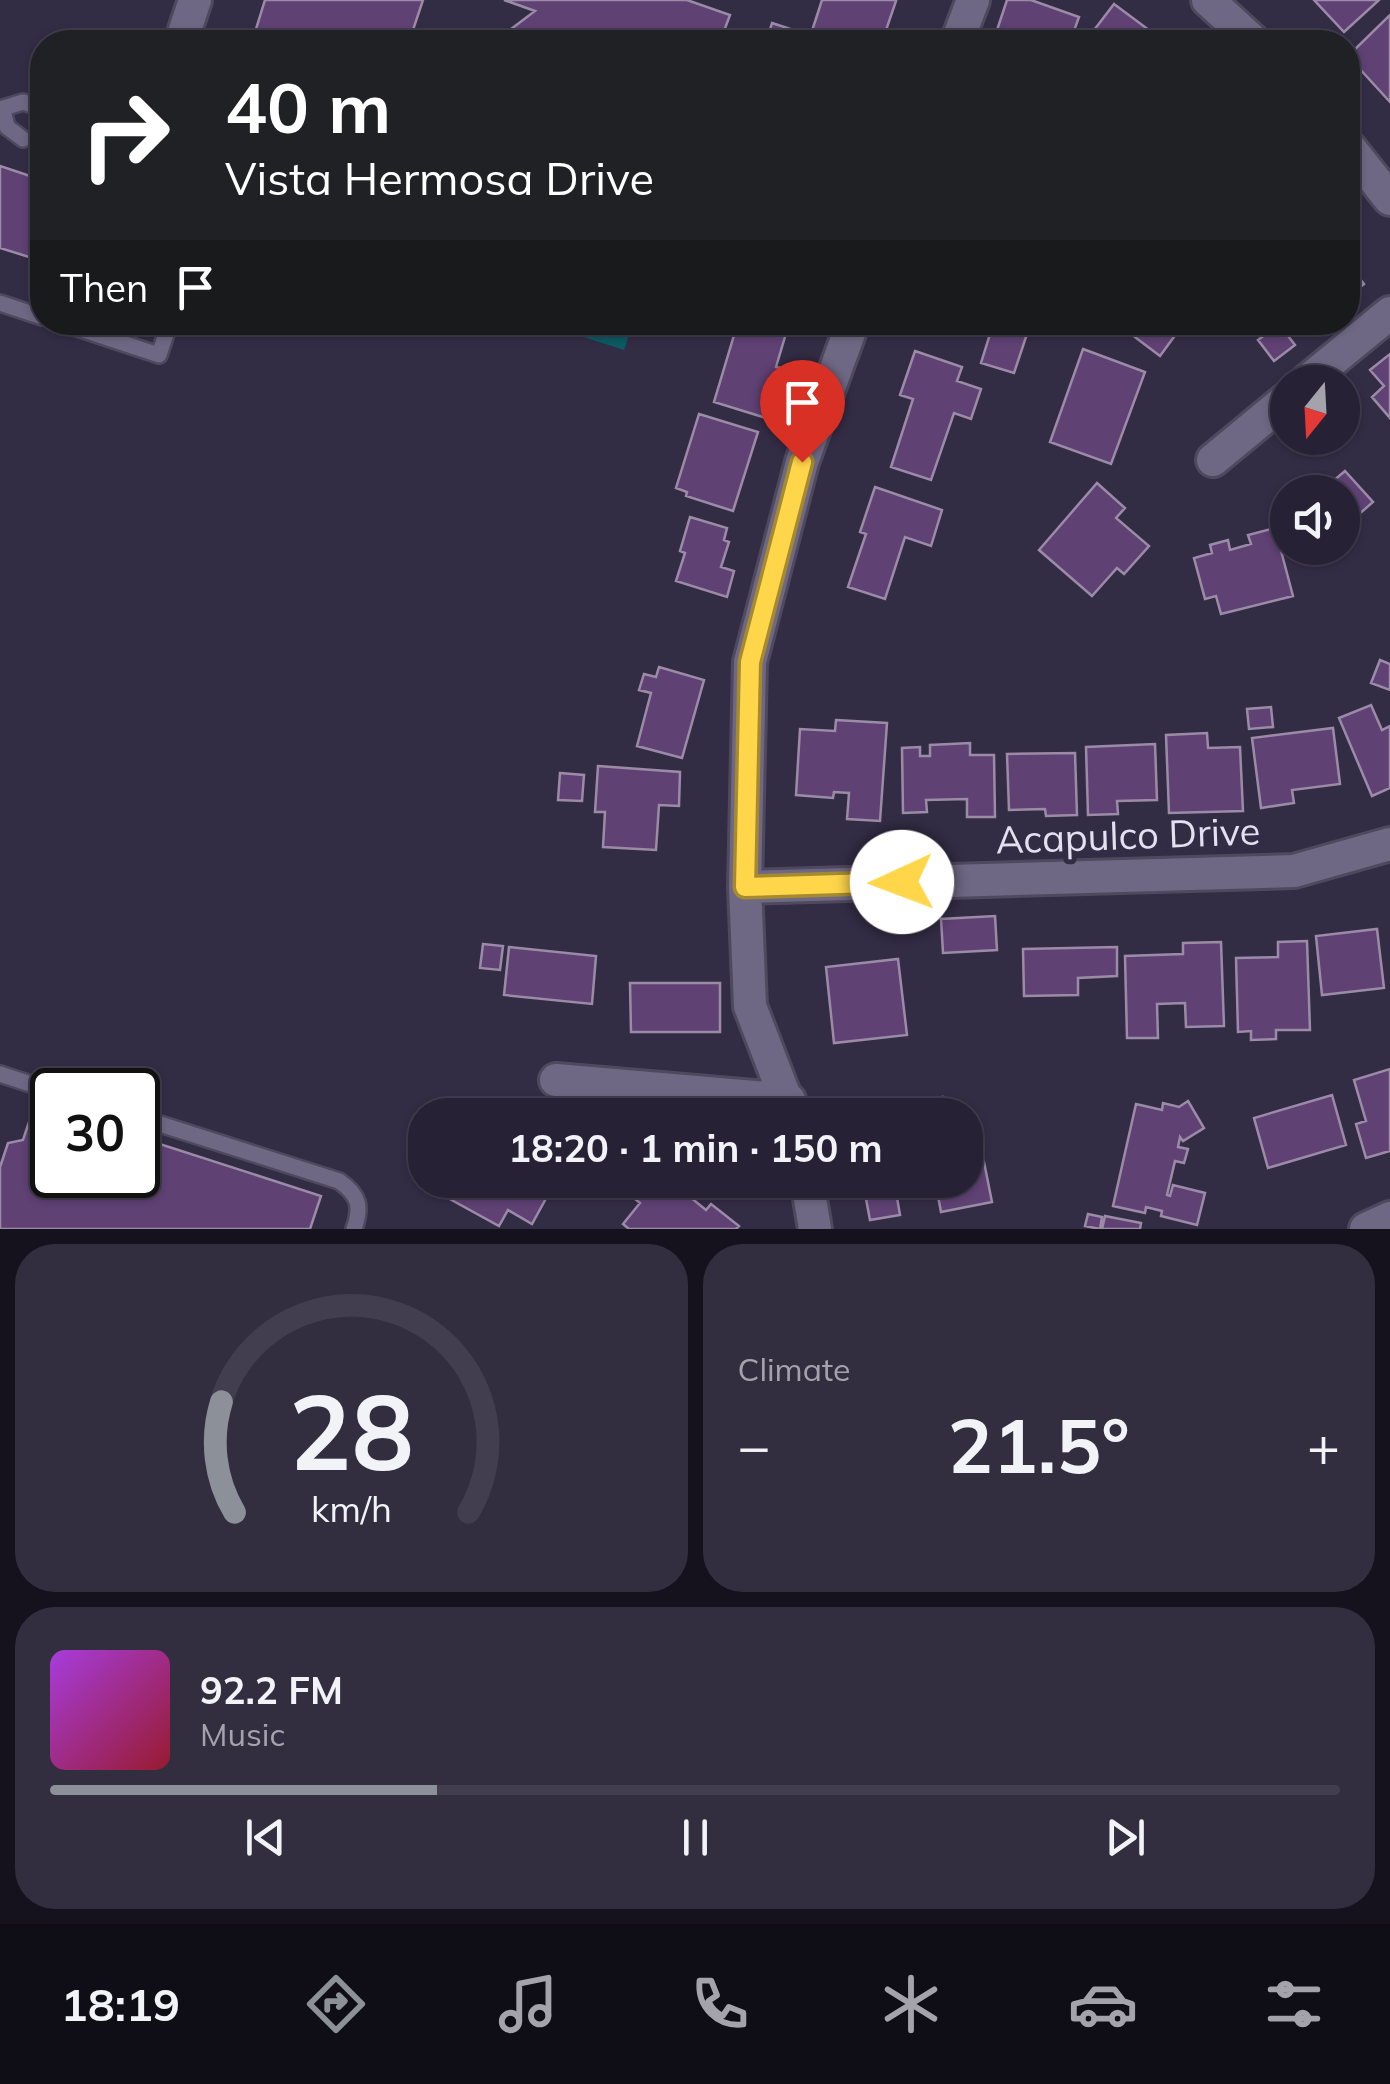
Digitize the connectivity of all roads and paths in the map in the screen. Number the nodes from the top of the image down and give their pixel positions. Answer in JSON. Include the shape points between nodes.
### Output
{"nodes":[{"id":1,"x":195,"y":0,"type":"edge"},
{"id":2,"x":973,"y":0,"type":"edge"},
{"id":3,"x":1208,"y":0,"type":"edge"},
{"id":4,"x":185,"y":30,"type":"edge"},
{"id":5,"x":962,"y":30,"type":"edge"},
{"id":6,"x":1241,"y":30,"type":"edge"},
{"id":7,"x":30,"y":104,"type":"edge"},
{"id":8,"x":2,"y":109,"type":"edge"},
{"id":9,"x":24,"y":139,"type":"dead end"},
{"id":10,"x":1360,"y":161,"type":"edge"},
{"id":11,"x":1390,"y":199,"type":"edge"},
{"id":12,"x":0,"y":303,"type":"edge"},
{"id":13,"x":1390,"y":312,"type":"edge"},
{"id":14,"x":30,"y":313,"type":"edge"},
{"id":15,"x":99,"y":335,"type":"edge"},
{"id":16,"x":166,"y":335,"type":"edge"},
{"id":17,"x":849,"y":335,"type":"edge"},
{"id":18,"x":1326,"y":365,"type":"edge"},
{"id":19,"x":1270,"y":413,"type":"edge"},
{"id":20,"x":1212,"y":460,"type":"dead end"},
{"id":21,"x":1390,"y":844,"type":"edge"},
{"id":22,"x":745,"y":887,"type":"junction"},
{"id":23,"x":0,"y":1074,"type":"edge"},
{"id":24,"x":556,"y":1080,"type":"dead end"},
{"id":25,"x":30,"y":1083,"type":"edge"},
{"id":26,"x":713,"y":1098,"type":"edge"},
{"id":27,"x":787,"y":1098,"type":"edge"},
{"id":28,"x":160,"y":1124,"type":"edge"},
{"id":29,"x":810,"y":1198,"type":"edge"},
{"id":30,"x":1390,"y":1218,"type":"edge"},
{"id":31,"x":354,"y":1229,"type":"edge"},
{"id":32,"x":815,"y":1229,"type":"edge"},
{"id":33,"x":1366,"y":1229,"type":"edge"}],
"edges":[{"from":1,"to":4,"type":"street"},
{"from":2,"to":5,"type":"street"},
{"from":3,"to":6,"type":"street"},
{"from":7,"to":8,"type":"lane"},
{"from":8,"to":9,"type":"lane","via":[[7,127]]},
{"from":10,"to":11,"type":"street"},
{"from":12,"to":14,"type":"lane"},
{"from":13,"to":18,"type":"street"},
{"from":15,"to":16,"type":"lane","via":[[159,355]]},
{"from":17,"to":22,"type":"street","via":[[802,462],[750,662]]},
{"from":19,"to":20,"type":"street"},
{"from":21,"to":22,"type":"street","name":"Acapulco Drive","via":[[1294,871]]},
{"from":22,"to":27,"type":"street","via":[[750,1006]]},
{"from":23,"to":25,"type":"lane"},
{"from":24,"to":26,"type":"street"},
{"from":28,"to":31,"type":"lane","via":[[339,1181],[355,1192],[360,1210]]},
{"from":29,"to":32,"type":"street"},
{"from":30,"to":33,"type":"street"}]}
